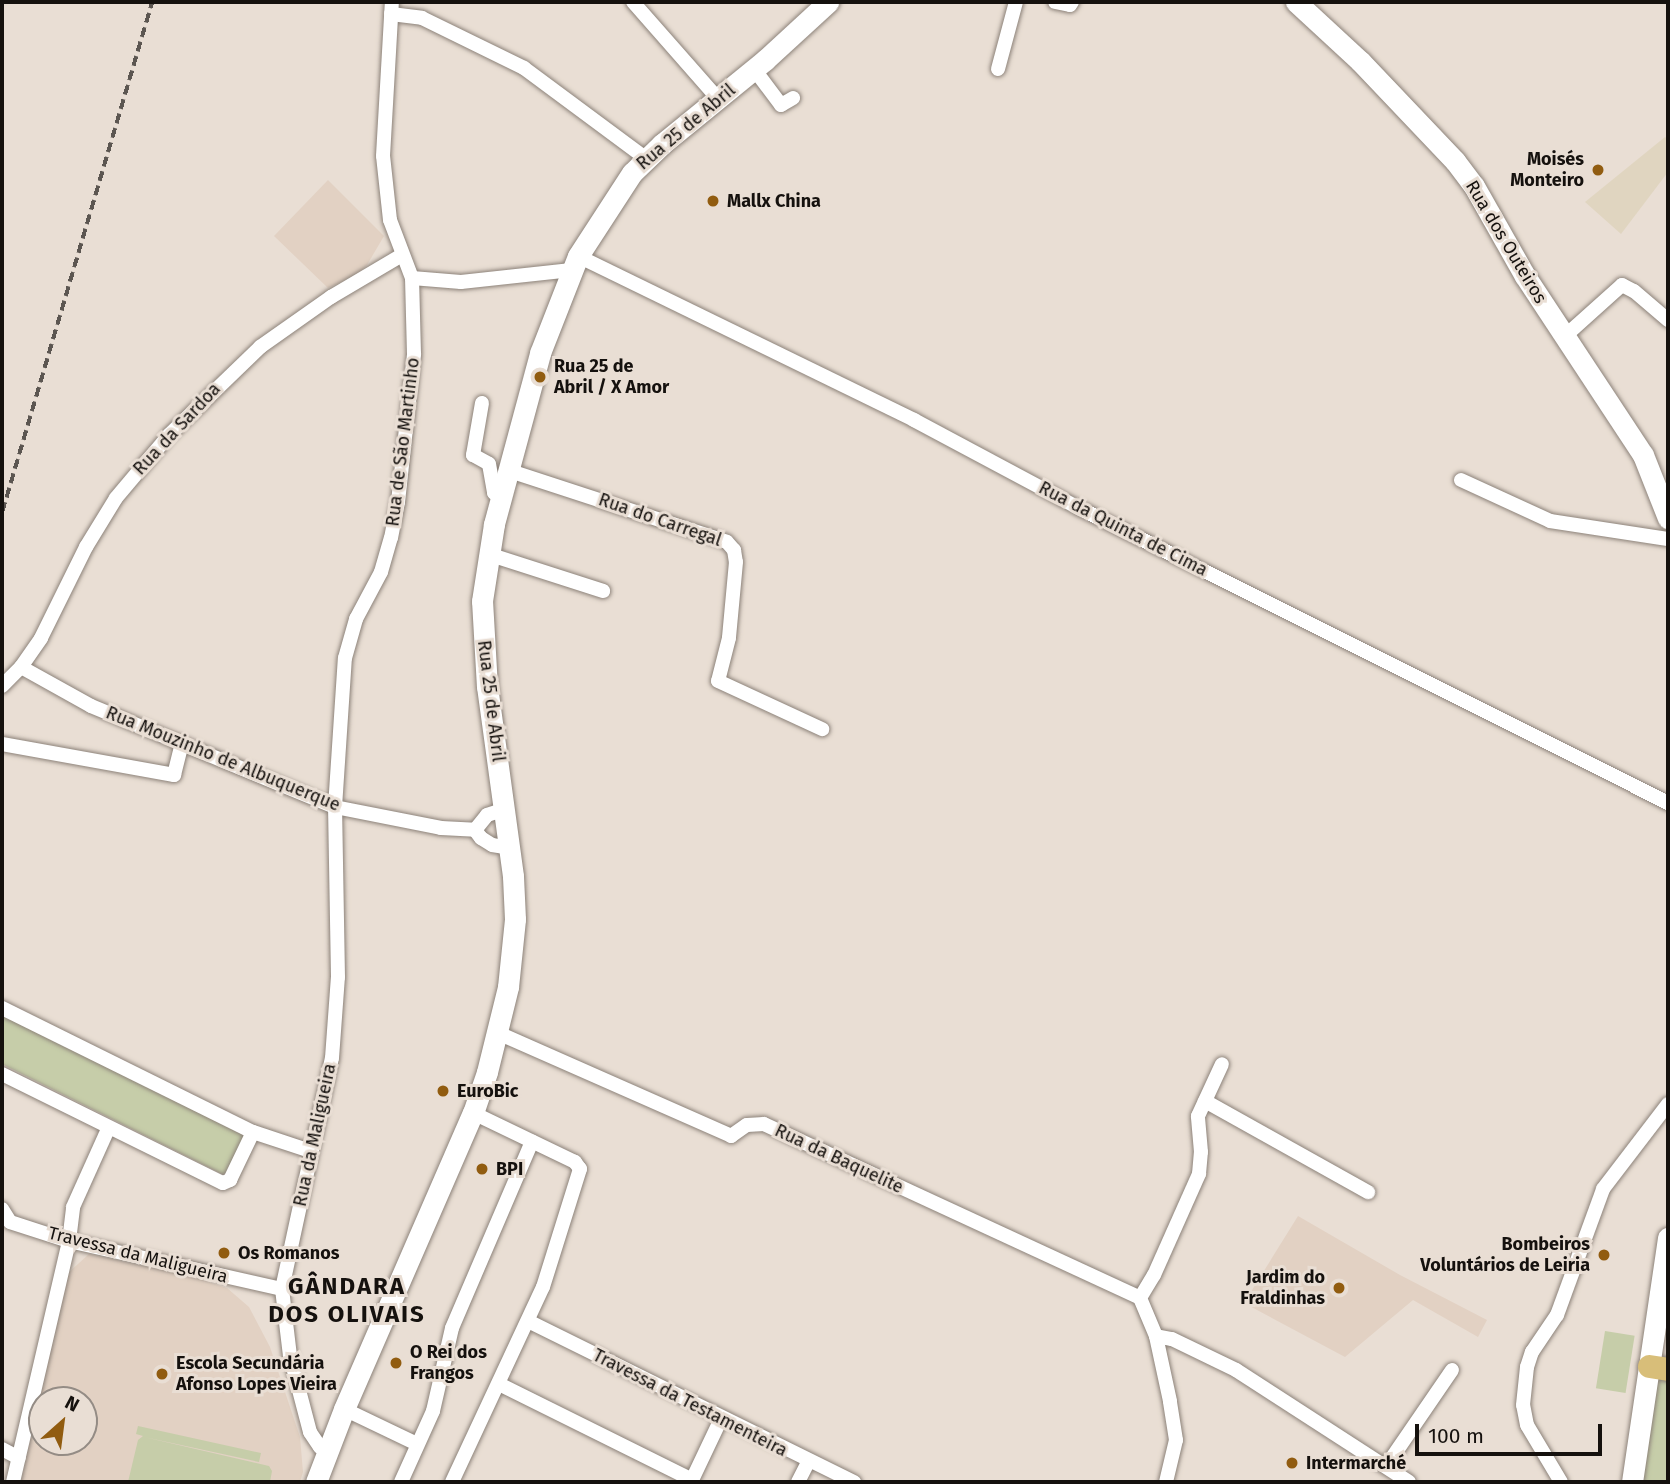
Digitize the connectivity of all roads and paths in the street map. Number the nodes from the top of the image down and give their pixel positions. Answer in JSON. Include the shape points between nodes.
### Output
{"nodes":[{"id":1,"x":633,"y":2,"type":"edge"},
{"id":2,"x":828,"y":2,"type":"edge"},
{"id":3,"x":1016,"y":2,"type":"edge"},
{"id":4,"x":1055,"y":2,"type":"edge"},
{"id":5,"x":1296,"y":2,"type":"edge"},
{"id":6,"x":1071,"y":3,"type":"edge"},
{"id":7,"x":392,"y":8,"type":"edge"},
{"id":8,"x":754,"y":69,"type":"junction"},
{"id":9,"x":998,"y":69,"type":"dead end"},
{"id":10,"x":793,"y":97,"type":"dead end"},
{"id":11,"x":719,"y":100,"type":"junction"},
{"id":12,"x":645,"y":158,"type":"junction"},
{"id":13,"x":402,"y":255,"type":"junction"},
{"id":14,"x":575,"y":263,"type":"junction"},
{"id":15,"x":412,"y":278,"type":"junction"},
{"id":16,"x":1668,"y":320,"type":"edge"},
{"id":17,"x":1564,"y":337,"type":"junction"},
{"id":18,"x":482,"y":403,"type":"dead end"},
{"id":19,"x":507,"y":470,"type":"junction"},
{"id":20,"x":1461,"y":480,"type":"dead end"},
{"id":21,"x":501,"y":496,"type":"junction"},
{"id":22,"x":1668,"y":518,"type":"edge"},
{"id":23,"x":1668,"y":540,"type":"edge"},
{"id":24,"x":488,"y":554,"type":"junction"},
{"id":25,"x":603,"y":591,"type":"dead end"},
{"id":26,"x":22,"y":667,"type":"junction"},
{"id":27,"x":2,"y":686,"type":"edge"},
{"id":28,"x":822,"y":729,"type":"dead end"},
{"id":29,"x":182,"y":743,"type":"junction"},
{"id":30,"x":2,"y":744,"type":"edge"},
{"id":31,"x":1668,"y":803,"type":"edge"},
{"id":32,"x":335,"y":807,"type":"junction"},
{"id":33,"x":505,"y":808,"type":"junction"},
{"id":34,"x":475,"y":830,"type":"junction"},
{"id":35,"x":510,"y":848,"type":"junction"},
{"id":36,"x":2,"y":1009,"type":"edge"},
{"id":37,"x":498,"y":1033,"type":"junction"},
{"id":38,"x":1222,"y":1064,"type":"dead end"},
{"id":39,"x":2,"y":1074,"type":"edge"},
{"id":40,"x":1205,"y":1101,"type":"junction"},
{"id":41,"x":1668,"y":1104,"type":"edge"},
{"id":42,"x":473,"y":1113,"type":"junction"},
{"id":43,"x":108,"y":1129,"type":"junction"},
{"id":44,"x":253,"y":1132,"type":"junction"},
{"id":45,"x":532,"y":1141,"type":"junction"},
{"id":46,"x":310,"y":1151,"type":"junction"},
{"id":47,"x":1368,"y":1192,"type":"dead end"},
{"id":48,"x":2,"y":1209,"type":"edge"},
{"id":49,"x":1668,"y":1238,"type":"edge"},
{"id":50,"x":69,"y":1241,"type":"junction"},
{"id":51,"x":282,"y":1289,"type":"junction"},
{"id":52,"x":1140,"y":1298,"type":"junction"},
{"id":53,"x":528,"y":1321,"type":"junction"},
{"id":54,"x":1156,"y":1336,"type":"junction"},
{"id":55,"x":1659,"y":1367,"type":"edge"},
{"id":56,"x":1452,"y":1370,"type":"dead end"},
{"id":57,"x":499,"y":1384,"type":"junction"},
{"id":58,"x":344,"y":1409,"type":"junction"},
{"id":59,"x":721,"y":1419,"type":"junction"},
{"id":60,"x":417,"y":1444,"type":"junction"},
{"id":61,"x":2,"y":1449,"type":"edge"},
{"id":62,"x":328,"y":1451,"type":"junction"},
{"id":63,"x":19,"y":1458,"type":"junction"},
{"id":64,"x":808,"y":1462,"type":"junction"},
{"id":65,"x":1387,"y":1465,"type":"junction"},
{"id":66,"x":404,"y":1481,"type":"edge"},
{"id":67,"x":13,"y":1482,"type":"edge"},
{"id":68,"x":316,"y":1482,"type":"edge"},
{"id":69,"x":452,"y":1482,"type":"edge"},
{"id":70,"x":798,"y":1482,"type":"edge"},
{"id":71,"x":854,"y":1482,"type":"edge"},
{"id":72,"x":1166,"y":1482,"type":"edge"},
{"id":73,"x":1409,"y":1482,"type":"edge"},
{"id":74,"x":1561,"y":1482,"type":"edge"},
{"id":75,"x":1632,"y":1482,"type":"edge"}],
"edges":[{"from":1,"to":11,"type":"street"},
{"from":2,"to":8,"type":"main road","name":"Rua 25 de Abril"},
{"from":3,"to":9,"type":"street"},
{"from":4,"to":6,"type":"street"},
{"from":5,"to":17,"type":"main road","name":"Rua dos Outeiros","via":[[1360,61],[1465,173]]},
{"from":7,"to":12,"type":"street","via":[[524,68]]},
{"from":7,"to":13,"type":"street","via":[[383,156],[390,219]]},
{"from":8,"to":10,"type":"street","via":[[781,105]]},
{"from":8,"to":11,"type":"main road","name":"Rua 25 de Abril"},
{"from":11,"to":12,"type":"main road","name":"Rua 25 de Abril"},
{"from":12,"to":14,"type":"main road","name":"Rua 25 de Abril","via":[[621,187]]},
{"from":13,"to":15,"type":"street"},
{"from":13,"to":26,"type":"street","name":"Rua da Sardoa","via":[[260,347],[169,435],[103,518]]},
{"from":14,"to":15,"type":"street","via":[[461,282]]},
{"from":14,"to":19,"type":"main road","name":"Rua 25 de Abril","via":[[537,365]]},
{"from":14,"to":31,"type":"street","name":"Rua da Quinta de Cima","via":[[914,421]]},
{"from":15,"to":32,"type":"street","name":"Rua de São Martinho","via":[[414,355],[398,502],[382,572],[356,619],[345,658]]},
{"from":16,"to":17,"type":"street","via":[[1622,285]]},
{"from":17,"to":22,"type":"main road","name":"Rua dos Outeiros","via":[[1643,455]]},
{"from":18,"to":21,"type":"street","via":[[473,454],[489,464],[494,493]]},
{"from":19,"to":21,"type":"main road","name":"Rua 25 de Abril"},
{"from":19,"to":28,"type":"street","name":"Rua do Carregal","via":[[727,542],[736,562],[729,638],[716,687]]},
{"from":20,"to":23,"type":"street","via":[[1550,521]]},
{"from":21,"to":24,"type":"main road","name":"Rua 25 de Abril"},
{"from":24,"to":25,"type":"street"},
{"from":24,"to":33,"type":"main road","name":"Rua 25 de Abril","via":[[482,624]]},
{"from":26,"to":27,"type":"street","name":"Rua da Sardoa"},
{"from":26,"to":29,"type":"street","name":"Rua Mouzinho de Albuquerque","via":[[91,706]]},
{"from":29,"to":30,"type":"street","via":[[174,775]]},
{"from":29,"to":32,"type":"street","name":"Rua Mouzinho de Albuquerque"},
{"from":32,"to":34,"type":"street","name":"Rua Mouzinho de Albuquerque","via":[[441,828]]},
{"from":32,"to":46,"type":"street","name":"Rua da Maligueira","via":[[337,991],[332,1058]]},
{"from":33,"to":34,"type":"street","via":[[487,815]]},
{"from":33,"to":35,"type":"main road","name":"Rua 25 de Abril"},
{"from":34,"to":35,"type":"street","name":"Rua Mouzinho de Albuquerque","via":[[492,845]]},
{"from":35,"to":37,"type":"main road","name":"Rua 25 de Abril","via":[[513,948]]},
{"from":36,"to":44,"type":"street"},
{"from":37,"to":42,"type":"main road","name":"Rua 25 de Abril"},
{"from":37,"to":52,"type":"street","name":"Rua da Baquelite","via":[[731,1136],[747,1125],[764,1124]]},
{"from":38,"to":40,"type":"street"},
{"from":39,"to":43,"type":"street"},
{"from":40,"to":47,"type":"street"},
{"from":40,"to":52,"type":"street","via":[[1198,1116],[1199,1174]]},
{"from":41,"to":74,"type":"street","via":[[1603,1189],[1557,1315],[1527,1367],[1527,1425]]},
{"from":42,"to":45,"type":"street"},
{"from":42,"to":58,"type":"main road","name":"Rua 25 de Abril"},
{"from":43,"to":44,"type":"street","via":[[227,1183]]},
{"from":43,"to":50,"type":"street","via":[[73,1207]]},
{"from":44,"to":46,"type":"street"},
{"from":45,"to":53,"type":"street","via":[[580,1169]]},
{"from":45,"to":60,"type":"street","via":[[449,1336],[437,1396]]},
{"from":46,"to":51,"type":"street","name":"Rua da Maligueira"},
{"from":48,"to":50,"type":"street","name":"Travessa da Maligueira","via":[[9,1222]]},
{"from":49,"to":55,"type":"main road"},
{"from":50,"to":51,"type":"street","name":"Travessa da Maligueira"},
{"from":50,"to":63,"type":"street"},
{"from":51,"to":62,"type":"street","name":"Rua da Maligueira","via":[[290,1356],[310,1432]]},
{"from":52,"to":54,"type":"street"},
{"from":53,"to":57,"type":"street"},
{"from":53,"to":59,"type":"street","name":"Travessa da Testamenteira"},
{"from":54,"to":65,"type":"street","via":[[1210,1355]]},
{"from":54,"to":72,"type":"street","via":[[1176,1440]]},
{"from":55,"to":75,"type":"main road"},
{"from":56,"to":65,"type":"street"},
{"from":57,"to":59,"type":"street","via":[[692,1480]]},
{"from":57,"to":69,"type":"street"},
{"from":58,"to":60,"type":"street"},
{"from":58,"to":62,"type":"main road","name":"Rua 25 de Abril"},
{"from":59,"to":64,"type":"street","name":"Travessa da Testamenteira"},
{"from":60,"to":66,"type":"street"},
{"from":61,"to":63,"type":"street"},
{"from":62,"to":68,"type":"main road","name":"Rua 25 de Abril"},
{"from":63,"to":67,"type":"street"},
{"from":64,"to":70,"type":"street"},
{"from":64,"to":71,"type":"street","name":"Travessa da Testamenteira"},
{"from":65,"to":73,"type":"street"}]}
